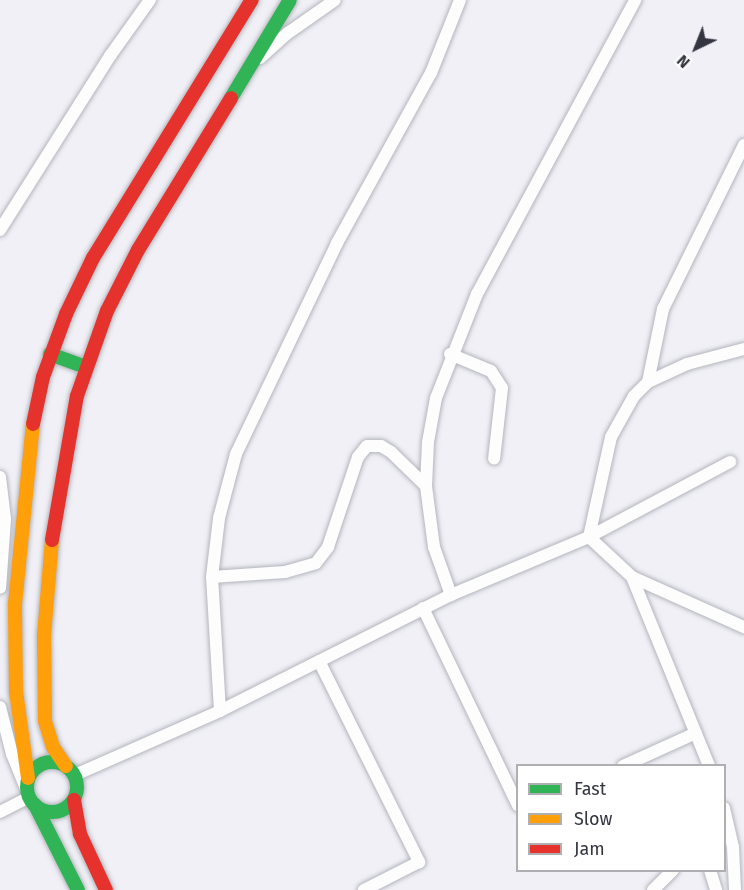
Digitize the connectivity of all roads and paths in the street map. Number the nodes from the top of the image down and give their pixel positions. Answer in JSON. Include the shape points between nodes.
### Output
{"nodes":[{"id":1,"x":150,"y":0,"type":"edge"},
{"id":2,"x":252,"y":0,"type":"edge"},
{"id":3,"x":290,"y":0,"type":"edge"},
{"id":4,"x":335,"y":0,"type":"edge"},
{"id":5,"x":460,"y":0,"type":"edge"},
{"id":6,"x":635,"y":0,"type":"edge"},
{"id":7,"x":253,"y":65,"type":"junction"},
{"id":8,"x":744,"y":145,"type":"edge"},
{"id":9,"x":0,"y":230,"type":"edge"},
{"id":10,"x":744,"y":349,"type":"edge"},
{"id":11,"x":50,"y":354,"type":"junction"},
{"id":12,"x":450,"y":354,"type":"junction"},
{"id":13,"x":86,"y":367,"type":"junction"},
{"id":14,"x":648,"y":382,"type":"junction"},
{"id":15,"x":494,"y":459,"type":"dead end"},
{"id":16,"x":730,"y":462,"type":"dead end"},
{"id":17,"x":1,"y":480,"type":"edge"},
{"id":18,"x":24,"y":483,"type":"junction"},
{"id":19,"x":426,"y":486,"type":"junction"},
{"id":20,"x":589,"y":537,"type":"junction"},
{"id":21,"x":632,"y":577,"type":"junction"},
{"id":22,"x":212,"y":578,"type":"junction"},
{"id":23,"x":0,"y":588,"type":"edge"},
{"id":24,"x":451,"y":595,"type":"junction"},
{"id":25,"x":423,"y":608,"type":"junction"},
{"id":26,"x":744,"y":627,"type":"edge"},
{"id":27,"x":319,"y":662,"type":"junction"},
{"id":28,"x":0,"y":707,"type":"edge"},
{"id":29,"x":220,"y":711,"type":"junction"},
{"id":30,"x":696,"y":733,"type":"junction"},
{"id":31,"x":625,"y":764,"type":"edge"},
{"id":32,"x":708,"y":764,"type":"edge"},
{"id":33,"x":70,"y":770,"type":"junction"},
{"id":34,"x":30,"y":793,"type":"junction"},
{"id":35,"x":74,"y":800,"type":"junction"},
{"id":36,"x":516,"y":801,"type":"edge"},
{"id":37,"x":0,"y":812,"type":"edge"},
{"id":38,"x":726,"y":817,"type":"edge"},
{"id":39,"x":671,"y":872,"type":"edge"},
{"id":40,"x":711,"y":872,"type":"edge"},
{"id":41,"x":78,"y":890,"type":"edge"},
{"id":42,"x":106,"y":890,"type":"edge"},
{"id":43,"x":364,"y":890,"type":"edge"},
{"id":44,"x":653,"y":890,"type":"edge"},
{"id":45,"x":716,"y":890,"type":"edge"},
{"id":46,"x":735,"y":890,"type":"edge"}],
"edges":[{"from":1,"to":9,"type":"street"},
{"from":2,"to":11,"type":"street","via":[[93,258]]},
{"from":3,"to":7,"type":"street"},
{"from":4,"to":7,"type":"street","via":[[288,33]]},
{"from":5,"to":22,"type":"street","via":[[431,73],[338,243],[236,454],[219,518]]},
{"from":6,"to":12,"type":"street","via":[[477,294]]},
{"from":7,"to":13,"type":"street","via":[[138,250],[107,311]]},
{"from":8,"to":14,"type":"street","via":[[663,309]]},
{"from":10,"to":14,"type":"street","via":[[687,364]]},
{"from":11,"to":13,"type":"street"},
{"from":11,"to":18,"type":"street","via":[[29,442]]},
{"from":12,"to":15,"type":"street","via":[[491,372],[502,388]]},
{"from":12,"to":19,"type":"street","via":[[435,398]]},
{"from":13,"to":33,"type":"street","via":[[70,425],[55,510],[45,625],[45,720],[53,747]]},
{"from":14,"to":20,"type":"street","via":[[625,408],[611,437]]},
{"from":16,"to":20,"type":"street"},
{"from":17,"to":18,"type":"street"},
{"from":17,"to":23,"type":"street","via":[[5,519]]},
{"from":18,"to":34,"type":"street","via":[[14,633],[17,701]]},
{"from":19,"to":22,"type":"street","via":[[390,452],[381,446],[367,446],[358,457],[328,547],[316,563],[285,572]]},
{"from":19,"to":24,"type":"street","via":[[434,547]]},
{"from":20,"to":21,"type":"street"},
{"from":20,"to":24,"type":"street"},
{"from":21,"to":26,"type":"street"},
{"from":21,"to":30,"type":"street"},
{"from":22,"to":29,"type":"street"},
{"from":24,"to":25,"type":"street"},
{"from":25,"to":27,"type":"street"},
{"from":25,"to":36,"type":"street"},
{"from":27,"to":29,"type":"street"},
{"from":27,"to":43,"type":"street","via":[[419,862]]},
{"from":28,"to":34,"type":"street","via":[[12,754]]},
{"from":29,"to":33,"type":"street"},
{"from":30,"to":31,"type":"street"},
{"from":30,"to":32,"type":"street"},
{"from":33,"to":34,"type":"street","via":[[47,762],[36,767]]},
{"from":33,"to":35,"type":"street","via":[[78,788]]},
{"from":34,"to":35,"type":"street","via":[[52,812],[65,809]]},
{"from":34,"to":37,"type":"street"},
{"from":34,"to":41,"type":"street"},
{"from":35,"to":42,"type":"street","via":[[80,834]]},
{"from":38,"to":46,"type":"street","via":[[733,847]]},
{"from":39,"to":44,"type":"street"},
{"from":40,"to":45,"type":"street"}]}
